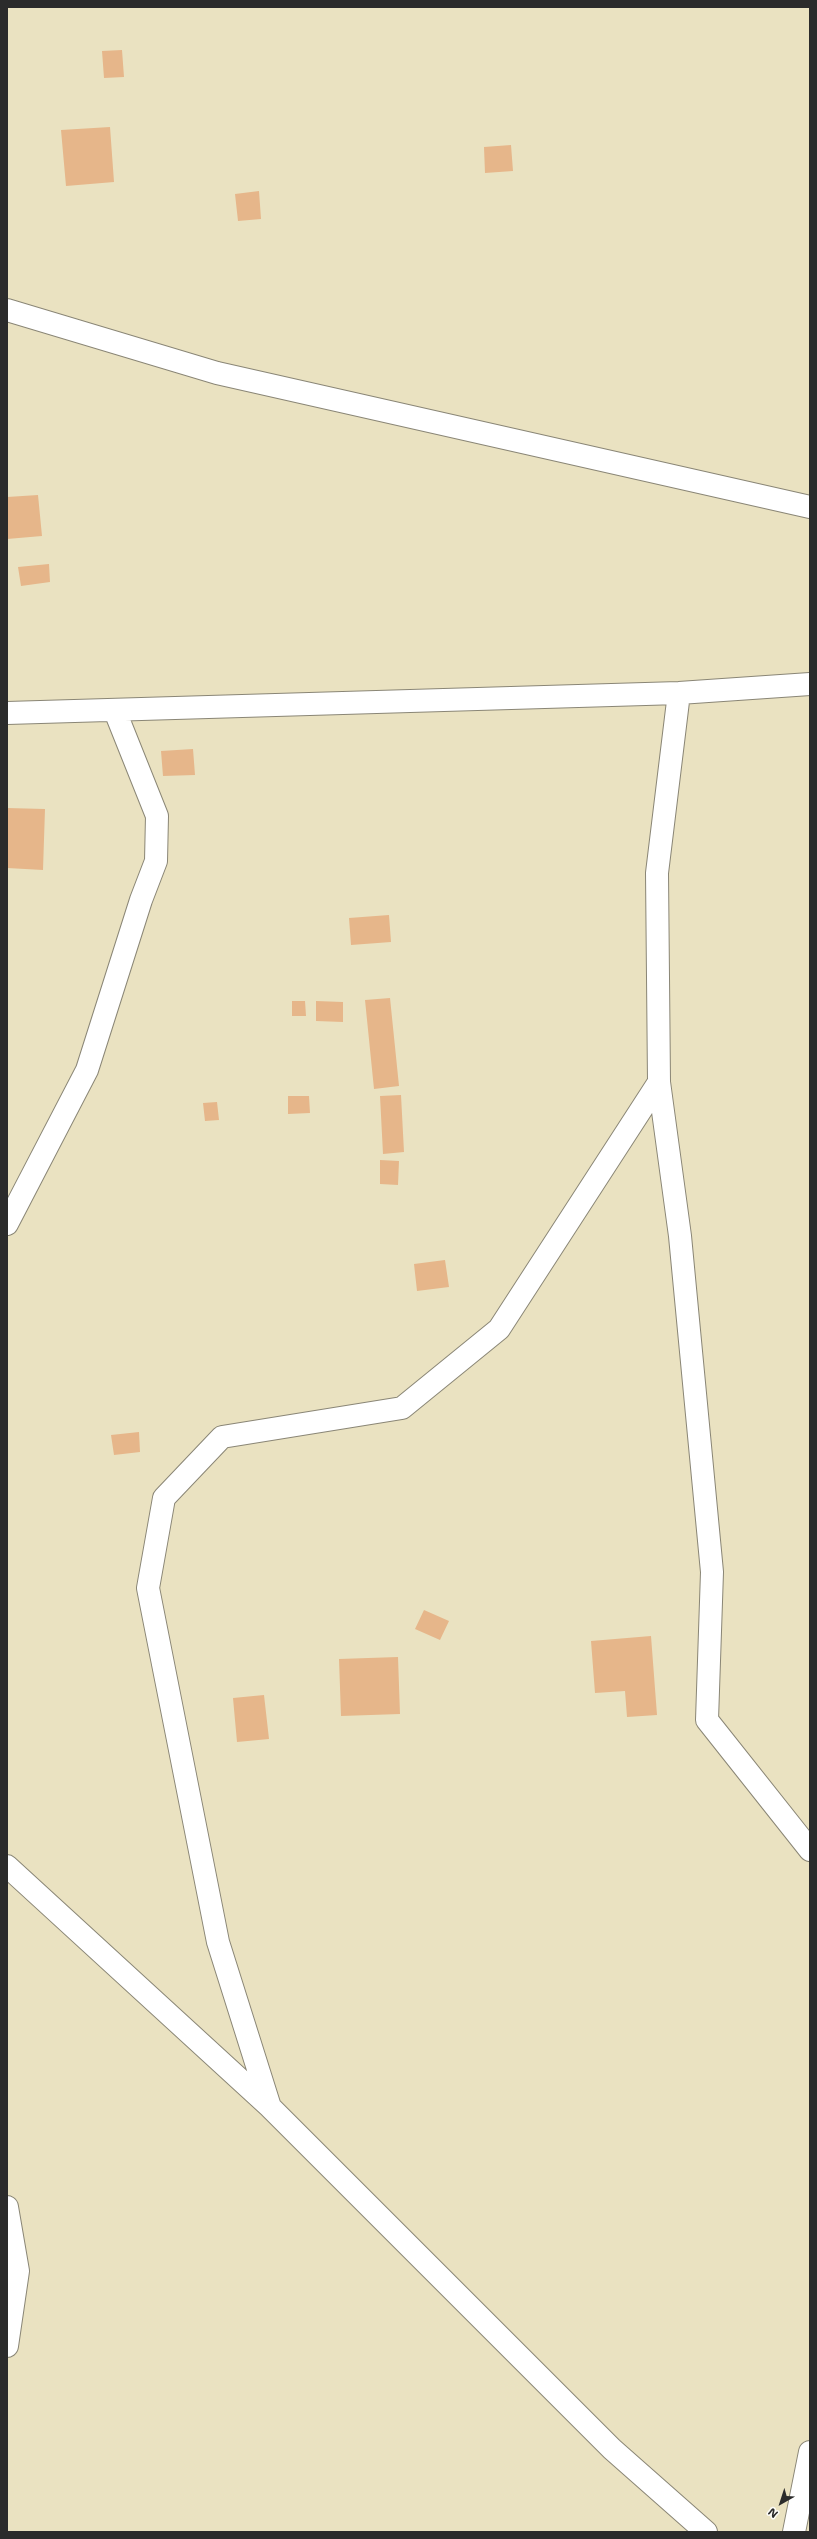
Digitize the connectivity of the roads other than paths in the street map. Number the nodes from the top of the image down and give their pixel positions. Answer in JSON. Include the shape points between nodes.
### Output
{"nodes":[{"id":1,"x":7,"y":310,"type":"edge"},
{"id":2,"x":810,"y":508,"type":"edge"},
{"id":3,"x":810,"y":684,"type":"edge"},
{"id":4,"x":679,"y":693,"type":"junction"},
{"id":5,"x":115,"y":711,"type":"junction"},
{"id":6,"x":7,"y":713,"type":"edge"},
{"id":7,"x":659,"y":1082,"type":"junction"},
{"id":8,"x":7,"y":1224,"type":"edge"},
{"id":9,"x":810,"y":1850,"type":"edge"},
{"id":10,"x":7,"y":1866,"type":"edge"},
{"id":11,"x":270,"y":2107,"type":"junction"},
{"id":12,"x":7,"y":2207,"type":"edge"},
{"id":13,"x":7,"y":2346,"type":"edge"},
{"id":14,"x":810,"y":2452,"type":"edge"},
{"id":15,"x":706,"y":2532,"type":"edge"},
{"id":16,"x":794,"y":2532,"type":"edge"}],
"edges":[{"from":1,"to":2,"type":"street","via":[[217,373]]},
{"from":3,"to":4,"type":"street"},
{"from":4,"to":5,"type":"street"},
{"from":4,"to":7,"type":"street","via":[[657,873]]},
{"from":5,"to":6,"type":"street"},
{"from":5,"to":8,"type":"street","via":[[157,816],[156,861],[141,900],[87,1070]]},
{"from":7,"to":9,"type":"street","via":[[680,1236],[712,1572],[707,1720]]},
{"from":7,"to":11,"type":"street","via":[[499,1329],[402,1408],[222,1437],[164,1498],[148,1588],[218,1942]]},
{"from":10,"to":11,"type":"street"},
{"from":11,"to":15,"type":"street","via":[[612,2449]]},
{"from":12,"to":13,"type":"street","via":[[18,2272]]},
{"from":14,"to":16,"type":"street"}]}
